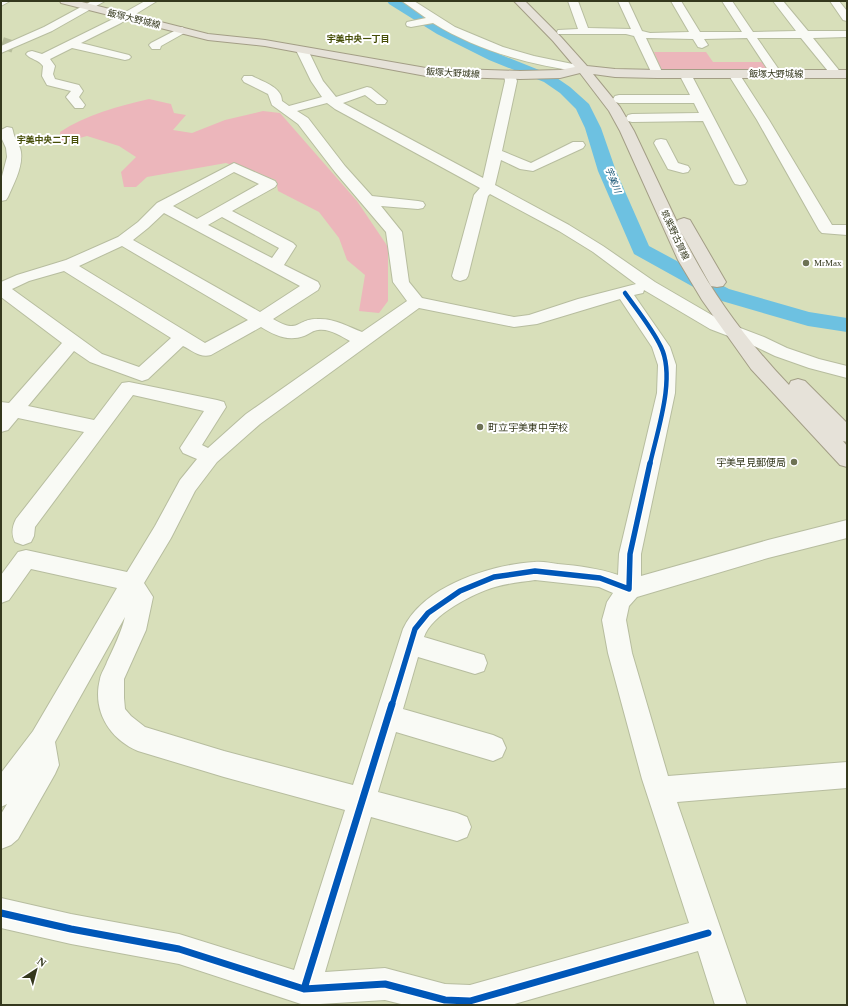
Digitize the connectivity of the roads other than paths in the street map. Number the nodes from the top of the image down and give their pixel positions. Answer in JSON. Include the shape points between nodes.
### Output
{"nodes":[{"id":1,"x":5,"y":1,"type":"edge"},
{"id":2,"x":65,"y":1,"type":"edge"},
{"id":3,"x":100,"y":1,"type":"edge"},
{"id":4,"x":152,"y":1,"type":"edge"},
{"id":5,"x":406,"y":1,"type":"edge"},
{"id":6,"x":520,"y":1,"type":"edge"},
{"id":7,"x":533,"y":1,"type":"edge"},
{"id":8,"x":573,"y":1,"type":"edge"},
{"id":9,"x":623,"y":1,"type":"edge"},
{"id":10,"x":676,"y":1,"type":"edge"},
{"id":11,"x":726,"y":1,"type":"edge"},
{"id":12,"x":778,"y":1,"type":"edge"},
{"id":13,"x":833,"y":2,"type":"edge"},
{"id":14,"x":1,"y":3,"type":"edge"},
{"id":15,"x":847,"y":4,"type":"edge"},
{"id":16,"x":87,"y":7,"type":"junction"},
{"id":17,"x":124,"y":16,"type":"junction"},
{"id":18,"x":847,"y":18,"type":"edge"},
{"id":19,"x":433,"y":19,"type":"junction"},
{"id":20,"x":182,"y":30,"type":"junction"},
{"id":21,"x":583,"y":31,"type":"junction"},
{"id":22,"x":562,"y":32,"type":"junction"},
{"id":23,"x":423,"y":34,"type":"dead end"},
{"id":24,"x":750,"y":34,"type":"junction"},
{"id":25,"x":847,"y":34,"type":"edge"},
{"id":26,"x":696,"y":35,"type":"junction"},
{"id":27,"x":808,"y":35,"type":"junction"},
{"id":28,"x":641,"y":38,"type":"junction"},
{"id":29,"x":71,"y":44,"type":"junction"},
{"id":30,"x":819,"y":44,"type":"dead end"},
{"id":31,"x":702,"y":46,"type":"dead end"},
{"id":32,"x":156,"y":47,"type":"dead end"},
{"id":33,"x":18,"y":48,"type":"tunnel mouth"},
{"id":34,"x":1,"y":50,"type":"tunnel mouth"},
{"id":35,"x":302,"y":50,"type":"junction"},
{"id":36,"x":126,"y":57,"type":"dead end"},
{"id":37,"x":43,"y":58,"type":"junction"},
{"id":38,"x":589,"y":69,"type":"junction"},
{"id":39,"x":657,"y":74,"type":"junction"},
{"id":40,"x":685,"y":74,"type":"junction"},
{"id":41,"x":734,"y":74,"type":"junction"},
{"id":42,"x":776,"y":74,"type":"junction"},
{"id":43,"x":841,"y":74,"type":"edge"},
{"id":44,"x":515,"y":75,"type":"junction"},
{"id":45,"x":248,"y":79,"type":"dead end"},
{"id":46,"x":698,"y":98,"type":"junction"},
{"id":47,"x":620,"y":99,"type":"junction"},
{"id":48,"x":330,"y":100,"type":"junction"},
{"id":49,"x":381,"y":101,"type":"dead end"},
{"id":50,"x":79,"y":105,"type":"dead end"},
{"id":51,"x":287,"y":110,"type":"junction"},
{"id":52,"x":708,"y":117,"type":"junction"},
{"id":53,"x":632,"y":118,"type":"junction"},
{"id":54,"x":7,"y":131,"type":"dead end"},
{"id":55,"x":578,"y":145,"type":"dead end"},
{"id":56,"x":646,"y":147,"type":"junction"},
{"id":57,"x":495,"y":153,"type":"junction"},
{"id":58,"x":683,"y":169,"type":"dead end"},
{"id":59,"x":740,"y":181,"type":"dead end"},
{"id":60,"x":488,"y":187,"type":"junction"},
{"id":61,"x":1,"y":197,"type":"edge"},
{"id":62,"x":369,"y":200,"type":"junction"},
{"id":63,"x":418,"y":205,"type":"dead end"},
{"id":64,"x":162,"y":206,"type":"junction"},
{"id":65,"x":221,"y":211,"type":"junction"},
{"id":66,"x":197,"y":225,"type":"junction"},
{"id":67,"x":847,"y":230,"type":"edge"},
{"id":68,"x":123,"y":240,"type":"junction"},
{"id":69,"x":66,"y":265,"type":"junction"},
{"id":70,"x":275,"y":266,"type":"junction"},
{"id":71,"x":460,"y":276,"type":"dead end"},
{"id":72,"x":649,"y":286,"type":"junction"},
{"id":73,"x":1,"y":289,"type":"edge"},
{"id":74,"x":624,"y":293,"type":"junction"},
{"id":75,"x":416,"y":302,"type":"junction"},
{"id":76,"x":260,"y":320,"type":"junction"},
{"id":77,"x":734,"y":331,"type":"junction"},
{"id":78,"x":182,"y":337,"type":"junction"},
{"id":79,"x":364,"y":340,"type":"junction"},
{"id":80,"x":758,"y":341,"type":"junction"},
{"id":81,"x":72,"y":342,"type":"junction"},
{"id":82,"x":847,"y":372,"type":"edge"},
{"id":83,"x":7,"y":409,"type":"edge"},
{"id":84,"x":1,"y":425,"type":"edge"},
{"id":85,"x":98,"y":428,"type":"junction"},
{"id":86,"x":847,"y":435,"type":"edge"},
{"id":87,"x":210,"y":457,"type":"junction"},
{"id":88,"x":847,"y":459,"type":"edge"},
{"id":89,"x":847,"y":529,"type":"edge"},
{"id":90,"x":23,"y":536,"type":"dead end"},
{"id":91,"x":132,"y":583,"type":"junction"},
{"id":92,"x":629,"y":589,"type":"junction"},
{"id":93,"x":1,"y":593,"type":"edge"},
{"id":94,"x":410,"y":644,"type":"junction"},
{"id":95,"x":475,"y":663,"type":"dead end"},
{"id":96,"x":388,"y":717,"type":"junction"},
{"id":97,"x":42,"y":740,"type":"junction"},
{"id":98,"x":493,"y":748,"type":"dead end"},
{"id":99,"x":847,"y":775,"type":"edge"},
{"id":100,"x":659,"y":790,"type":"junction"},
{"id":101,"x":1,"y":793,"type":"edge"},
{"id":102,"x":362,"y":801,"type":"junction"},
{"id":103,"x":457,"y":827,"type":"dead end"},
{"id":104,"x":1,"y":835,"type":"edge"},
{"id":105,"x":1,"y":912,"type":"edge"},
{"id":106,"x":708,"y":933,"type":"junction"},
{"id":107,"x":304,"y":989,"type":"junction"},
{"id":108,"x":469,"y":1003,"type":"edge"},
{"id":109,"x":731,"y":1005,"type":"edge"}],
"edges":[{"from":1,"to":14,"type":"street"},
{"from":2,"to":16,"type":"main road","name":"飯塚大野城線"},
{"from":3,"to":16,"type":"street"},
{"from":4,"to":17,"type":"street"},
{"from":5,"to":19,"type":"street"},
{"from":6,"to":38,"type":"main road","name":"筑紫野古賀線"},
{"from":7,"to":22,"type":"main road","name":"筑紫野古賀線"},
{"from":8,"to":21,"type":"street"},
{"from":9,"to":28,"type":"street"},
{"from":10,"to":26,"type":"street"},
{"from":11,"to":24,"type":"street"},
{"from":12,"to":27,"type":"street"},
{"from":13,"to":15,"type":"street"},
{"from":13,"to":18,"type":"street"},
{"from":16,"to":17,"type":"main road","name":"飯塚大野城線"},
{"from":16,"to":34,"type":"street","via":[[48,29]]},
{"from":17,"to":20,"type":"main road","name":"飯塚大野城線"},
{"from":17,"to":29,"type":"street"},
{"from":19,"to":23,"type":"street","via":[[409,24]]},
{"from":19,"to":38,"type":"street","via":[[476,41],[501,50],[555,65]]},
{"from":20,"to":32,"type":"street"},
{"from":20,"to":35,"type":"main road","name":"飯塚大野城線","via":[[208,37],[264,42]]},
{"from":21,"to":22,"type":"street"},
{"from":21,"to":28,"type":"street","via":[[585,42]]},
{"from":22,"to":38,"type":"main road","name":"筑紫野古賀線"},
{"from":24,"to":26,"type":"street"},
{"from":24,"to":27,"type":"street"},
{"from":24,"to":42,"type":"street"},
{"from":25,"to":27,"type":"street"},
{"from":26,"to":28,"type":"street"},
{"from":26,"to":31,"type":"street"},
{"from":27,"to":30,"type":"street"},
{"from":27,"to":43,"type":"street"},
{"from":28,"to":39,"type":"street"},
{"from":29,"to":36,"type":"street"},
{"from":29,"to":37,"type":"street"},
{"from":33,"to":37,"type":"street"},
{"from":35,"to":44,"type":"main road","name":"飯塚大野城線","via":[[426,72]]},
{"from":35,"to":48,"type":"street","via":[[315,78]]},
{"from":37,"to":50,"type":"street","via":[[49,66],[48,79],[75,88],[77,90],[72,97]]},
{"from":38,"to":39,"type":"main road","name":"飯塚大野城線","via":[[615,73]]},
{"from":38,"to":44,"type":"main road","name":"飯塚大野城線","via":[[560,74]]},
{"from":38,"to":47,"type":"main road","name":"筑紫野古賀線"},
{"from":38,"to":77,"type":"main road","name":"筑紫野古賀線","via":[[627,131],[686,260]]},
{"from":39,"to":40,"type":"main road","name":"飯塚大野城線"},
{"from":40,"to":41,"type":"main road","name":"飯塚大野城線"},
{"from":40,"to":46,"type":"street"},
{"from":41,"to":42,"type":"main road","name":"飯塚大野城線"},
{"from":41,"to":67,"type":"street","via":[[764,120],[827,230]]},
{"from":42,"to":43,"type":"main road","name":"飯塚大野城線"},
{"from":44,"to":57,"type":"street","via":[[511,81]]},
{"from":45,"to":51,"type":"street","via":[[272,91],[276,96],[276,102]]},
{"from":46,"to":47,"type":"street"},
{"from":46,"to":52,"type":"street"},
{"from":47,"to":53,"type":"main road","name":"筑紫野古賀線"},
{"from":48,"to":49,"type":"street","via":[[367,91]]},
{"from":48,"to":51,"type":"street"},
{"from":48,"to":60,"type":"street"},
{"from":51,"to":62,"type":"street","via":[[303,121],[340,169]]},
{"from":52,"to":53,"type":"street"},
{"from":52,"to":59,"type":"street"},
{"from":53,"to":56,"type":"main road","name":"筑紫野古賀線"},
{"from":54,"to":61,"type":"street","via":[[7,138],[14,153],[13,164]]},
{"from":55,"to":57,"type":"street","via":[[533,167]]},
{"from":56,"to":58,"type":"street","via":[[662,145],[673,166]]},
{"from":56,"to":80,"type":"main road","name":"筑紫野古賀線","via":[[710,271]]},
{"from":57,"to":60,"type":"street"},
{"from":60,"to":71,"type":"street","via":[[481,195]]},
{"from":60,"to":72,"type":"street","via":[[598,249]]},
{"from":62,"to":63,"type":"street"},
{"from":62,"to":75,"type":"street","via":[[394,232],[401,282]]},
{"from":64,"to":65,"type":"street","via":[[234,167],[270,184]]},
{"from":64,"to":66,"type":"street"},
{"from":64,"to":68,"type":"street"},
{"from":65,"to":66,"type":"street"},
{"from":65,"to":70,"type":"street","via":[[288,246]]},
{"from":66,"to":70,"type":"street"},
{"from":68,"to":69,"type":"street"},
{"from":68,"to":76,"type":"street"},
{"from":69,"to":73,"type":"street","via":[[23,278]]},
{"from":69,"to":78,"type":"street"},
{"from":70,"to":76,"type":"street","via":[[312,286]]},
{"from":72,"to":74,"type":"street"},
{"from":72,"to":77,"type":"street","via":[[716,324]]},
{"from":73,"to":81,"type":"street"},
{"from":74,"to":75,"type":"street","via":[[584,302],[531,320],[514,322]]},
{"from":74,"to":92,"type":"street","via":[[661,347],[667,364],[666,393],[630,554]]},
{"from":75,"to":79,"type":"street"},
{"from":76,"to":78,"type":"street","via":[[205,351]]},
{"from":76,"to":79,"type":"street","via":[[282,332],[298,332],[316,324],[331,325]]},
{"from":77,"to":80,"type":"street"},
{"from":77,"to":88,"type":"main road","name":"筑紫野古賀線","via":[[758,364]]},
{"from":78,"to":81,"type":"street","via":[[142,375],[96,358]]},
{"from":79,"to":87,"type":"street","via":[[253,419]]},
{"from":80,"to":82,"type":"street","via":[[815,364]]},
{"from":80,"to":86,"type":"main road","name":"筑紫野古賀線","via":[[792,380]]},
{"from":81,"to":83,"type":"street"},
{"from":83,"to":84,"type":"street"},
{"from":83,"to":85,"type":"street"},
{"from":85,"to":87,"type":"street","via":[[129,388],[217,407],[190,448]]},
{"from":85,"to":90,"type":"street","via":[[24,525]]},
{"from":87,"to":91,"type":"street","via":[[187,486]]},
{"from":89,"to":92,"type":"street"},
{"from":91,"to":93,"type":"street","via":[[26,559]]},
{"from":91,"to":97,"type":"street"},
{"from":91,"to":102,"type":"street","via":[[141,597],[136,622],[112,679],[113,714],[122,725],[138,738]]},
{"from":92,"to":94,"type":"street","via":[[600,578],[535,571],[494,577],[460,591],[428,613],[415,629]]},
{"from":92,"to":100,"type":"street","via":[[619,602],[614,620],[620,653]]},
{"from":94,"to":95,"type":"street"},
{"from":94,"to":96,"type":"street"},
{"from":96,"to":98,"type":"street"},
{"from":96,"to":102,"type":"street"},
{"from":97,"to":101,"type":"street"},
{"from":97,"to":104,"type":"street","via":[[46,765],[8,829]]},
{"from":99,"to":100,"type":"street"},
{"from":100,"to":106,"type":"street"},
{"from":102,"to":103,"type":"street"},
{"from":102,"to":107,"type":"street"},
{"from":105,"to":107,"type":"street","via":[[71,929],[179,950]]},
{"from":106,"to":108,"type":"street"},
{"from":106,"to":109,"type":"street"},
{"from":107,"to":108,"type":"street","via":[[385,984],[445,1000]]}]}
